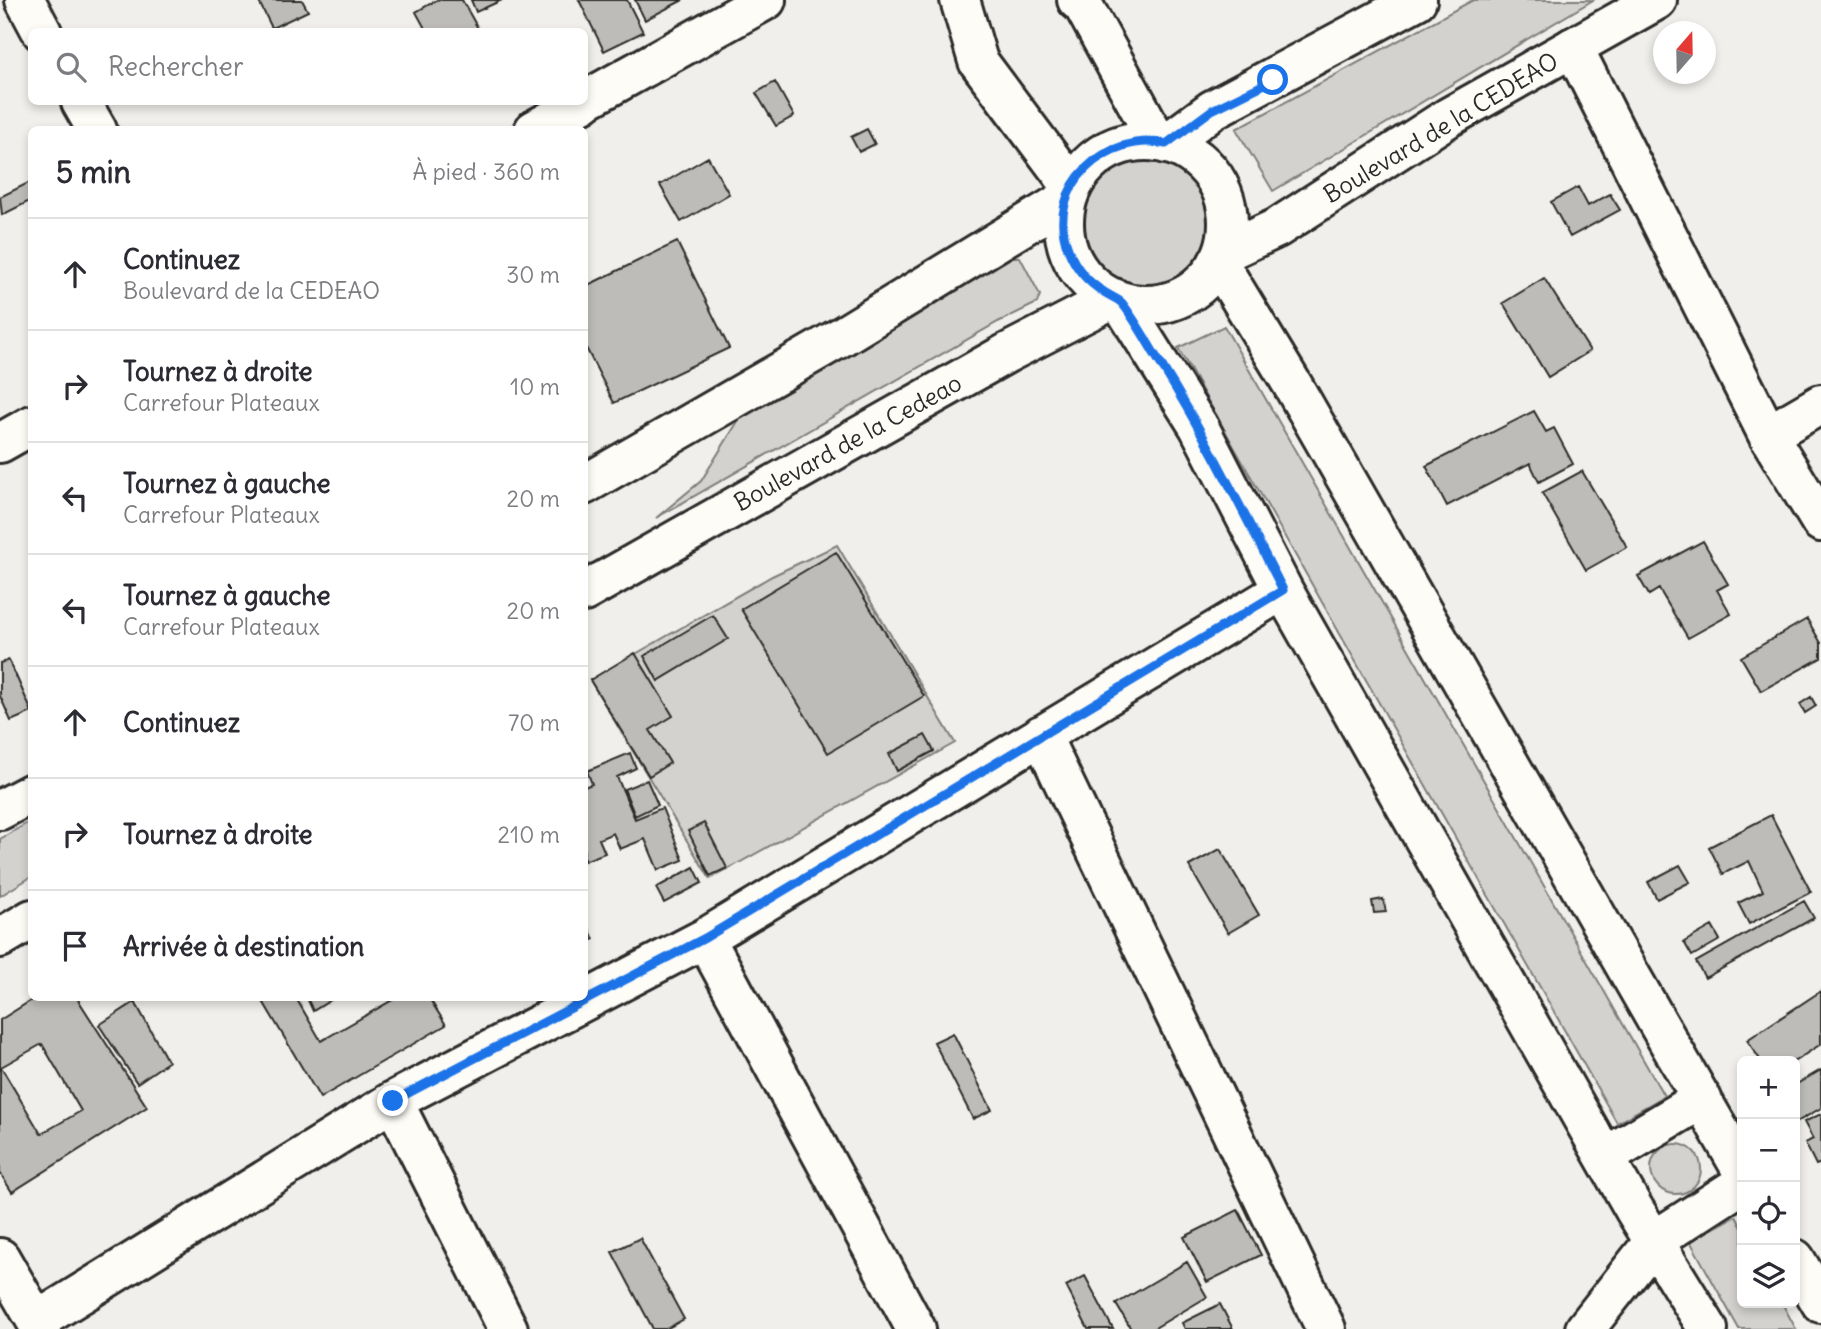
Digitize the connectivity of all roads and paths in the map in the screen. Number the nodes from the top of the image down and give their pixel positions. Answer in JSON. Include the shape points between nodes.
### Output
{"nodes":[{"id":1,"x":25,"y":0,"type":"edge"},
{"id":2,"x":766,"y":0,"type":"edge"},
{"id":3,"x":960,"y":0,"type":"edge"},
{"id":4,"x":1077,"y":0,"type":"edge"},
{"id":5,"x":1417,"y":0,"type":"edge"},
{"id":6,"x":1657,"y":0,"type":"edge"},
{"id":7,"x":40,"y":28,"type":"edge"},
{"id":8,"x":1573,"y":47,"type":"junction"},
{"id":9,"x":588,"y":99,"type":"edge"},
{"id":10,"x":83,"y":105,"type":"edge"},
{"id":11,"x":577,"y":105,"type":"edge"},
{"id":12,"x":95,"y":126,"type":"edge"},
{"id":13,"x":541,"y":126,"type":"edge"},
{"id":14,"x":1162,"y":143,"type":"junction"},
{"id":15,"x":1069,"y":193,"type":"junction"},
{"id":16,"x":1220,"y":257,"type":"junction"},
{"id":17,"x":1117,"y":299,"type":"junction"},
{"id":18,"x":1821,"y":404,"type":"edge"},
{"id":19,"x":28,"y":427,"type":"edge"},
{"id":20,"x":1768,"y":435,"type":"junction"},
{"id":21,"x":0,"y":443,"type":"edge"},
{"id":22,"x":588,"y":483,"type":"edge"},
{"id":23,"x":1821,"y":522,"type":"edge"},
{"id":24,"x":588,"y":590,"type":"edge"},
{"id":25,"x":1283,"y":590,"type":"junction"},
{"id":26,"x":1041,"y":735,"type":"junction"},
{"id":27,"x":28,"y":795,"type":"edge"},
{"id":28,"x":0,"y":810,"type":"edge"},
{"id":29,"x":28,"y":921,"type":"edge"},
{"id":30,"x":0,"y":938,"type":"edge"},
{"id":31,"x":705,"y":938,"type":"junction"},
{"id":32,"x":588,"y":999,"type":"edge"},
{"id":33,"x":584,"y":1001,"type":"edge"},
{"id":34,"x":1702,"y":1099,"type":"junction"},
{"id":35,"x":393,"y":1101,"type":"junction"},
{"id":36,"x":1605,"y":1157,"type":"junction"},
{"id":37,"x":1737,"y":1161,"type":"edge"},
{"id":38,"x":1737,"y":1187,"type":"edge"},
{"id":39,"x":1655,"y":1240,"type":"junction"},
{"id":40,"x":0,"y":1258,"type":"edge"},
{"id":41,"x":1800,"y":1267,"type":"edge"},
{"id":42,"x":1821,"y":1303,"type":"edge"},
{"id":43,"x":39,"y":1325,"type":"edge"},
{"id":44,"x":508,"y":1329,"type":"edge"},
{"id":45,"x":916,"y":1329,"type":"edge"},
{"id":46,"x":1326,"y":1329,"type":"edge"},
{"id":47,"x":1585,"y":1329,"type":"edge"},
{"id":48,"x":1708,"y":1329,"type":"edge"}],
"edges":[{"from":1,"to":7,"type":"street"},
{"from":2,"to":9,"type":"street"},
{"from":3,"to":15,"type":"street","via":[[978,61]]},
{"from":4,"to":14,"type":"street"},
{"from":5,"to":14,"type":"street","via":[[1212,110]]},
{"from":6,"to":8,"type":"street","name":"Boulevard de la CEDEAO"},
{"from":8,"to":16,"type":"street","name":"Boulevard de la CEDEAO","via":[[1449,117],[1277,228]]},
{"from":8,"to":20,"type":"street"},
{"from":10,"to":12,"type":"street"},
{"from":11,"to":13,"type":"street"},
{"from":14,"to":15,"type":"street","via":[[1118,146],[1091,163]]},
{"from":14,"to":16,"type":"street","via":[[1187,153],[1219,186],[1228,230]]},
{"from":15,"to":17,"type":"street","via":[[1063,222],[1067,246],[1077,268],[1093,286]]},
{"from":15,"to":22,"type":"street","via":[[841,337]]},
{"from":16,"to":17,"type":"street","via":[[1198,287],[1169,302],[1136,304]]},
{"from":16,"to":34,"type":"street"},
{"from":17,"to":24,"type":"street","name":"Boulevard de la Cedeao","via":[[1007,353]]},
{"from":17,"to":25,"type":"street","via":[[1199,426]]},
{"from":18,"to":20,"type":"street"},
{"from":19,"to":21,"type":"street"},
{"from":20,"to":23,"type":"street"},
{"from":25,"to":26,"type":"street"},
{"from":25,"to":36,"type":"street"},
{"from":26,"to":31,"type":"street"},
{"from":26,"to":46,"type":"street"},
{"from":27,"to":28,"type":"street"},
{"from":29,"to":30,"type":"street"},
{"from":31,"to":32,"type":"street"},
{"from":31,"to":45,"type":"street"},
{"from":33,"to":35,"type":"street"},
{"from":34,"to":36,"type":"street"},
{"from":34,"to":37,"type":"street"},
{"from":35,"to":43,"type":"street"},
{"from":35,"to":44,"type":"street"},
{"from":36,"to":39,"type":"street"},
{"from":38,"to":39,"type":"street"},
{"from":39,"to":47,"type":"street"},
{"from":39,"to":48,"type":"street"},
{"from":40,"to":43,"type":"street"},
{"from":41,"to":42,"type":"street"}]}
